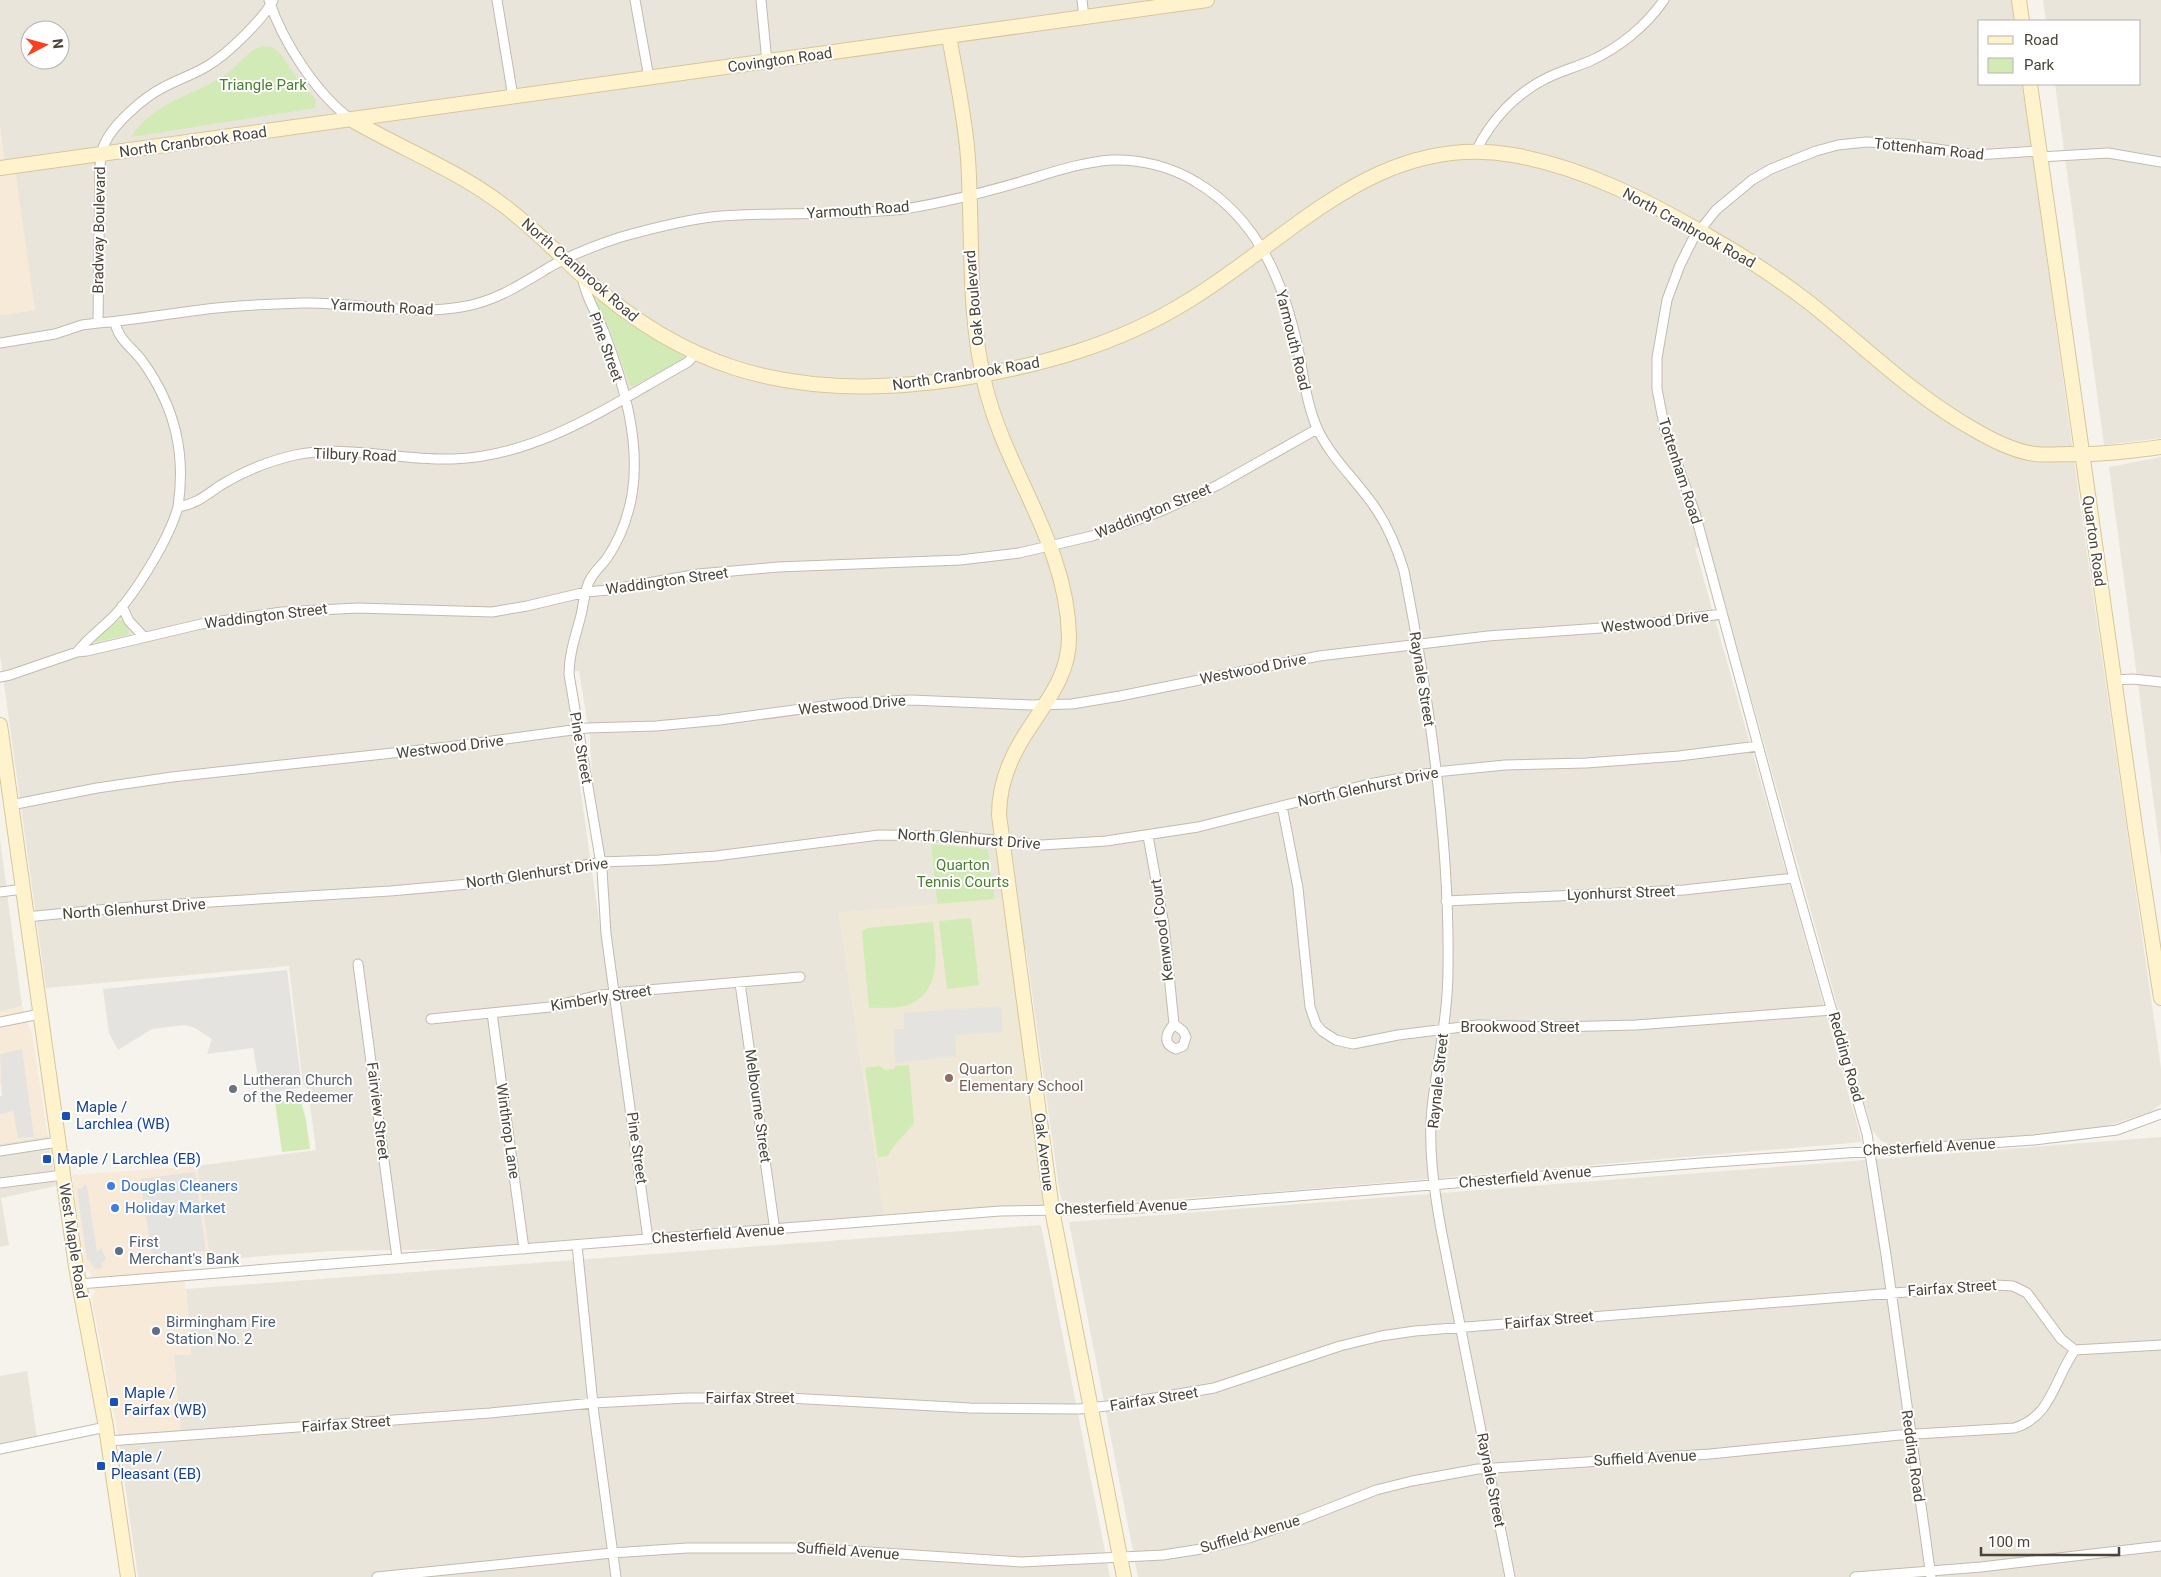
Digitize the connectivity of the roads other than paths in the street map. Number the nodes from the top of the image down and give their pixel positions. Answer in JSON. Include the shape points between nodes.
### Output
{"nodes":[{"id":1,"x":497,"y":0,"type":"edge"},
{"id":2,"x":635,"y":0,"type":"edge"},
{"id":3,"x":760,"y":0,"type":"edge"},
{"id":4,"x":1082,"y":0,"type":"edge"},
{"id":5,"x":1207,"y":0,"type":"edge"},
{"id":6,"x":1664,"y":0,"type":"edge"},
{"id":7,"x":2019,"y":0,"type":"edge"},
{"id":8,"x":271,"y":2,"type":"edge"},
{"id":9,"x":1084,"y":18,"type":"junction"},
{"id":10,"x":2022,"y":20,"type":"edge"},
{"id":11,"x":949,"y":36,"type":"junction"},
{"id":12,"x":767,"y":62,"type":"junction"},
{"id":13,"x":649,"y":78,"type":"junction"},
{"id":14,"x":2030,"y":85,"type":"edge"},
{"id":15,"x":513,"y":97,"type":"junction"},
{"id":16,"x":352,"y":120,"type":"junction"},
{"id":17,"x":1476,"y":151,"type":"junction"},
{"id":18,"x":2040,"y":154,"type":"junction"},
{"id":19,"x":101,"y":155,"type":"junction"},
{"id":20,"x":2161,"y":162,"type":"edge"},
{"id":21,"x":0,"y":168,"type":"edge"},
{"id":22,"x":970,"y":196,"type":"junction"},
{"id":23,"x":1699,"y":230,"type":"junction"},
{"id":24,"x":1263,"y":249,"type":"junction"},
{"id":25,"x":566,"y":260,"type":"junction"},
{"id":26,"x":582,"y":275,"type":"junction"},
{"id":27,"x":115,"y":322,"type":"junction"},
{"id":28,"x":98,"y":323,"type":"junction"},
{"id":29,"x":0,"y":343,"type":"edge"},
{"id":30,"x":696,"y":353,"type":"junction"},
{"id":31,"x":983,"y":375,"type":"junction"},
{"id":32,"x":624,"y":397,"type":"junction"},
{"id":33,"x":1317,"y":429,"type":"junction"},
{"id":34,"x":2161,"y":447,"type":"edge"},
{"id":35,"x":2082,"y":455,"type":"junction"},
{"id":36,"x":178,"y":507,"type":"junction"},
{"id":37,"x":1052,"y":546,"type":"junction"},
{"id":38,"x":1705,"y":548,"type":"joint"},
{"id":39,"x":1406,"y":582,"type":"joint"},
{"id":40,"x":586,"y":592,"type":"junction"},
{"id":41,"x":122,"y":606,"type":"junction"},
{"id":42,"x":1722,"y":614,"type":"junction"},
{"id":43,"x":144,"y":637,"type":"junction"},
{"id":44,"x":1417,"y":644,"type":"junction"},
{"id":45,"x":77,"y":652,"type":"junction"},
{"id":46,"x":0,"y":677,"type":"edge"},
{"id":47,"x":2114,"y":680,"type":"junction"},
{"id":48,"x":2161,"y":682,"type":"edge"},
{"id":49,"x":1046,"y":704,"type":"junction"},
{"id":50,"x":0,"y":725,"type":"edge"},
{"id":51,"x":578,"y":730,"type":"junction"},
{"id":52,"x":1758,"y":746,"type":"junction"},
{"id":53,"x":1435,"y":772,"type":"junction"},
{"id":54,"x":11,"y":806,"type":"junction"},
{"id":55,"x":1282,"y":806,"type":"junction"},
{"id":56,"x":1148,"y":836,"type":"junction"},
{"id":57,"x":1002,"y":840,"type":"junction"},
{"id":58,"x":600,"y":862,"type":"junction"},
{"id":59,"x":1794,"y":878,"type":"junction"},
{"id":60,"x":22,"y":889,"type":"junction"},
{"id":61,"x":0,"y":892,"type":"edge"},
{"id":62,"x":1446,"y":901,"type":"junction"},
{"id":63,"x":26,"y":918,"type":"junction"},
{"id":64,"x":358,"y":964,"type":"dead end"},
{"id":65,"x":800,"y":977,"type":"dead end"},
{"id":66,"x":740,"y":983,"type":"junction"},
{"id":67,"x":615,"y":993,"type":"junction"},
{"id":68,"x":2161,"y":998,"type":"edge"},
{"id":69,"x":1832,"y":1010,"type":"junction"},
{"id":70,"x":492,"y":1013,"type":"junction"},
{"id":71,"x":40,"y":1014,"type":"junction"},
{"id":72,"x":432,"y":1018,"type":"dead end"},
{"id":73,"x":0,"y":1022,"type":"edge"},
{"id":74,"x":1174,"y":1024,"type":"dead end"},
{"id":75,"x":1443,"y":1028,"type":"junction"},
{"id":76,"x":2161,"y":1114,"type":"edge"},
{"id":77,"x":58,"y":1142,"type":"junction"},
{"id":78,"x":1871,"y":1150,"type":"junction"},
{"id":79,"x":0,"y":1151,"type":"edge"},
{"id":80,"x":63,"y":1175,"type":"junction"},
{"id":81,"x":0,"y":1183,"type":"edge"},
{"id":82,"x":1434,"y":1184,"type":"junction"},
{"id":83,"x":1052,"y":1210,"type":"junction"},
{"id":84,"x":775,"y":1230,"type":"junction"},
{"id":85,"x":648,"y":1239,"type":"junction"},
{"id":86,"x":578,"y":1245,"type":"junction"},
{"id":87,"x":524,"y":1248,"type":"junction"},
{"id":88,"x":398,"y":1258,"type":"junction"},
{"id":89,"x":79,"y":1284,"type":"junction"},
{"id":90,"x":1891,"y":1293,"type":"junction"},
{"id":91,"x":1461,"y":1327,"type":"junction"},
{"id":92,"x":2161,"y":1344,"type":"edge"},
{"id":93,"x":2074,"y":1350,"type":"junction"},
{"id":94,"x":593,"y":1403,"type":"junction"},
{"id":95,"x":1091,"y":1408,"type":"junction"},
{"id":96,"x":107,"y":1434,"type":"junction"},
{"id":97,"x":1910,"y":1435,"type":"junction"},
{"id":98,"x":0,"y":1449,"type":"edge"},
{"id":99,"x":1489,"y":1468,"type":"junction"},
{"id":100,"x":2161,"y":1546,"type":"edge"},
{"id":101,"x":612,"y":1553,"type":"junction"},
{"id":102,"x":1121,"y":1558,"type":"junction"},
{"id":103,"x":1931,"y":1574,"type":"edge"},
{"id":104,"x":128,"y":1577,"type":"edge"},
{"id":105,"x":377,"y":1577,"type":"edge"},
{"id":106,"x":616,"y":1577,"type":"edge"},
{"id":107,"x":1124,"y":1577,"type":"edge"},
{"id":108,"x":1510,"y":1577,"type":"edge"},
{"id":109,"x":1855,"y":1577,"type":"edge"}],
"edges":[{"from":1,"to":15,"type":"street"},
{"from":2,"to":13,"type":"street"},
{"from":3,"to":12,"type":"street"},
{"from":4,"to":9,"type":"street"},
{"from":5,"to":9,"type":"street","name":"Covington Road"},
{"from":6,"to":17,"type":"street","via":[[1618,46],[1548,78],[1517,98],[1487,131]]},
{"from":7,"to":10,"type":"street"},
{"from":8,"to":16,"type":"street","via":[[284,35],[314,80]]},
{"from":8,"to":19,"type":"street","name":"Bradway Boulevard","via":[[222,56],[209,66],[164,86],[139,104],[106,140]]},
{"from":9,"to":11,"type":"street","name":"Covington Road"},
{"from":11,"to":12,"type":"street","name":"Covington Road"},
{"from":11,"to":22,"type":"street","name":"Oak Boulevard","via":[[964,121]]},
{"from":12,"to":13,"type":"street","name":"Covington Road"},
{"from":13,"to":15,"type":"street","name":"Covington Road"},
{"from":14,"to":18,"type":"street","name":"Quarton Road"},
{"from":15,"to":16,"type":"street","name":"Covington Road"},
{"from":16,"to":19,"type":"street","name":"North Cranbrook Road"},
{"from":16,"to":25,"type":"street","name":"North Cranbrook Road","via":[[477,187],[528,224]]},
{"from":17,"to":23,"type":"street","name":"North Cranbrook Road","via":[[1518,156],[1580,173],[1636,196]]},
{"from":17,"to":24,"type":"street","name":"North Cranbrook Road","via":[[1424,157],[1375,174],[1316,210]]},
{"from":18,"to":20,"type":"street","name":"Tottenham Road","via":[[2108,153]]},
{"from":18,"to":23,"type":"street","name":"Tottenham Road","via":[[1982,156],[1888,142],[1838,145],[1797,158],[1752,180],[1716,210]]},
{"from":18,"to":35,"type":"street","name":"Quarton Road"},
{"from":19,"to":21,"type":"street","name":"North Cranbrook Road"},
{"from":19,"to":28,"type":"street","name":"Bradway Boulevard"},
{"from":22,"to":24,"type":"street","name":"Yarmouth Road","via":[[1099,162],[1123,160],[1148,164],[1180,174],[1204,187],[1238,216]]},
{"from":22,"to":25,"type":"street","name":"Yarmouth Road","via":[[874,212],[716,217],[618,238]]},
{"from":22,"to":31,"type":"street","name":"Oak Boulevard","via":[[972,283]]},
{"from":23,"to":35,"type":"street","name":"North Cranbrook Road","via":[[1789,287],[1901,380],[1972,429],[2026,453]]},
{"from":23,"to":38,"type":"street","name":"Tottenham Road","via":[[1680,265],[1667,300],[1658,344],[1657,375],[1665,430]]},
{"from":24,"to":31,"type":"street","name":"North Cranbrook Road","via":[[1189,301],[1125,334],[1064,357]]},
{"from":24,"to":33,"type":"street","name":"Yarmouth Road","via":[[1285,297]]},
{"from":25,"to":26,"type":"street","name":"North Cranbrook Road"},
{"from":25,"to":27,"type":"street","name":"Yarmouth Road","via":[[479,304],[450,309],[411,310],[325,303],[268,304]]},
{"from":26,"to":30,"type":"street","name":"North Cranbrook Road","via":[[633,317]]},
{"from":26,"to":32,"type":"street","name":"Pine Street","via":[[584,291],[610,348]]},
{"from":27,"to":28,"type":"street","name":"Yarmouth Road"},
{"from":27,"to":36,"type":"street","via":[[122,339],[141,359],[162,391],[173,417],[181,452]]},
{"from":28,"to":29,"type":"street"},
{"from":30,"to":31,"type":"street","name":"North Cranbrook Road","via":[[751,373],[829,385],[915,384]]},
{"from":30,"to":32,"type":"street","name":"Tilbury Road","via":[[688,362]]},
{"from":31,"to":37,"type":"street","name":"Oak Boulevard","via":[[1010,459]]},
{"from":32,"to":36,"type":"street","name":"Tilbury Road","via":[[558,433],[507,451],[447,459],[360,452],[296,455],[243,473],[193,504]]},
{"from":32,"to":40,"type":"street","name":"Pine Street","via":[[633,446],[632,494],[619,538],[591,578]]},
{"from":33,"to":37,"type":"street","name":"Waddington Street","via":[[1218,485],[1180,502],[1126,524]]},
{"from":33,"to":39,"type":"street","name":"Yarmouth Road","via":[[1336,460],[1382,519],[1396,547]]},
{"from":34,"to":35,"type":"street","name":"North Cranbrook Road"},
{"from":35,"to":47,"type":"street","name":"Quarton Road"},
{"from":36,"to":41,"type":"street","via":[[167,537]]},
{"from":37,"to":40,"type":"street","name":"Waddington Street","via":[[960,560],[796,566],[698,574]]},
{"from":37,"to":49,"type":"street","name":"Oak Boulevard","via":[[1066,600],[1069,639],[1062,675]]},
{"from":38,"to":42,"type":"street","name":"Redding Road"},
{"from":39,"to":44,"type":"street","name":"Raynale Street"},
{"from":40,"to":43,"type":"street","name":"Waddington Street","via":[[492,612],[357,608],[282,612],[201,624]]},
{"from":40,"to":51,"type":"street","name":"Pine Street","via":[[569,666]]},
{"from":41,"to":43,"type":"street","via":[[129,621]]},
{"from":41,"to":45,"type":"street"},
{"from":42,"to":44,"type":"street","name":"Westwood Drive","via":[[1629,626]]},
{"from":42,"to":52,"type":"street","name":"Redding Road"},
{"from":43,"to":45,"type":"street","name":"Waddington Street"},
{"from":44,"to":49,"type":"street","name":"Westwood Drive","via":[[1311,658],[1096,700]]},
{"from":44,"to":53,"type":"street","name":"Raynale Street"},
{"from":45,"to":46,"type":"street","name":"Waddington Street"},
{"from":47,"to":48,"type":"street"},
{"from":47,"to":68,"type":"street","name":"Quarton Road"},
{"from":49,"to":51,"type":"street","name":"Westwood Drive","via":[[877,700],[695,723]]},
{"from":49,"to":57,"type":"street","name":"Oak Avenue","via":[[1024,737],[1004,777],[999,808]]},
{"from":50,"to":54,"type":"street","name":"West Maple Road"},
{"from":51,"to":54,"type":"street","name":"Westwood Drive","via":[[146,780]]},
{"from":51,"to":58,"type":"street","name":"Pine Street"},
{"from":52,"to":53,"type":"street","name":"North Glenhurst Drive","via":[[1679,756]]},
{"from":52,"to":59,"type":"street","name":"Redding Road"},
{"from":53,"to":55,"type":"street","name":"North Glenhurst Drive","via":[[1368,784]]},
{"from":53,"to":62,"type":"street","name":"Raynale Street"},
{"from":54,"to":60,"type":"street","name":"West Maple Road"},
{"from":55,"to":56,"type":"street","name":"North Glenhurst Drive"},
{"from":55,"to":75,"type":"street","name":"Brookwood Street","via":[[1298,888],[1310,1007],[1316,1024],[1329,1036],[1348,1044]]},
{"from":56,"to":57,"type":"street","name":"North Glenhurst Drive","via":[[1042,845]]},
{"from":56,"to":74,"type":"street","name":"Kenwood Court","via":[[1163,916]]},
{"from":57,"to":58,"type":"street","name":"North Glenhurst Drive","via":[[900,834],[716,856]]},
{"from":57,"to":83,"type":"street","name":"Oak Avenue"},
{"from":58,"to":63,"type":"street","name":"North Glenhurst Drive","via":[[469,884],[129,907]]},
{"from":58,"to":67,"type":"street","name":"Pine Street"},
{"from":59,"to":62,"type":"street","name":"Lyonhurst Street","via":[[1684,890]]},
{"from":59,"to":69,"type":"street","name":"Redding Road"},
{"from":60,"to":61,"type":"street"},
{"from":60,"to":63,"type":"street","name":"West Maple Road"},
{"from":62,"to":75,"type":"street","name":"Raynale Street","via":[[1448,969]]},
{"from":63,"to":71,"type":"street","name":"West Maple Road"},
{"from":64,"to":88,"type":"street","name":"Fairview Street"},
{"from":65,"to":66,"type":"street","name":"Kimberly Street"},
{"from":66,"to":67,"type":"street","name":"Kimberly Street"},
{"from":66,"to":84,"type":"street","name":"Melbourne Street"},
{"from":67,"to":70,"type":"street","name":"Kimberly Street","via":[[557,1006]]},
{"from":67,"to":85,"type":"street","name":"Pine Street"},
{"from":69,"to":75,"type":"street","name":"Brookwood Street","via":[[1636,1025],[1555,1027],[1504,1024]]},
{"from":69,"to":78,"type":"street","name":"Redding Road"},
{"from":70,"to":72,"type":"street","name":"Kimberly Street"},
{"from":70,"to":87,"type":"street","name":"Winthrop Lane"},
{"from":71,"to":73,"type":"street"},
{"from":71,"to":77,"type":"street","name":"West Maple Road"},
{"from":75,"to":82,"type":"street","name":"Raynale Street","via":[[1432,1109]]},
{"from":76,"to":78,"type":"street","name":"Chesterfield Avenue","via":[[2098,1134]]},
{"from":77,"to":79,"type":"street"},
{"from":77,"to":80,"type":"street","name":"West Maple Road"},
{"from":78,"to":82,"type":"street","name":"Chesterfield Avenue"},
{"from":78,"to":90,"type":"street","name":"Redding Road"},
{"from":80,"to":81,"type":"street"},
{"from":80,"to":89,"type":"street","name":"West Maple Road"},
{"from":82,"to":83,"type":"street","name":"Chesterfield Avenue","via":[[1176,1206]]},
{"from":82,"to":91,"type":"street","name":"Raynale Street"},
{"from":83,"to":84,"type":"street","name":"Chesterfield Avenue","via":[[1000,1211]]},
{"from":83,"to":95,"type":"street","name":"Oak Avenue"},
{"from":84,"to":85,"type":"street","name":"Chesterfield Avenue"},
{"from":85,"to":86,"type":"street","name":"Chesterfield Avenue"},
{"from":86,"to":87,"type":"street","name":"Chesterfield Avenue"},
{"from":86,"to":94,"type":"street"},
{"from":87,"to":88,"type":"street","name":"Chesterfield Avenue"},
{"from":88,"to":89,"type":"street","name":"Chesterfield Avenue"},
{"from":89,"to":96,"type":"street","name":"West Maple Road"},
{"from":90,"to":91,"type":"street","name":"Fairfax Street"},
{"from":90,"to":93,"type":"street","name":"Fairfax Street","via":[[1996,1285],[2018,1287],[2031,1296],[2061,1339]]},
{"from":90,"to":97,"type":"street","name":"Redding Road"},
{"from":91,"to":95,"type":"street","name":"Fairfax Street","via":[[1381,1336],[1340,1346],[1214,1388]]},
{"from":91,"to":99,"type":"street","name":"Raynale Street"},
{"from":92,"to":93,"type":"street"},
{"from":93,"to":97,"type":"street","name":"Suffield Avenue","via":[[2062,1368],[2046,1406],[2028,1422],[2006,1429]]},
{"from":94,"to":95,"type":"street","name":"Fairfax Street","via":[[687,1398],[789,1398],[970,1408]]},
{"from":94,"to":96,"type":"street","name":"Fairfax Street","via":[[490,1413]]},
{"from":94,"to":101,"type":"street"},
{"from":95,"to":102,"type":"street","name":"Oak Avenue"},
{"from":96,"to":98,"type":"street","name":"Fairfax Street"},
{"from":96,"to":104,"type":"street","name":"West Maple Road"},
{"from":97,"to":99,"type":"street","name":"Suffield Avenue","via":[[1710,1454]]},
{"from":97,"to":103,"type":"street","name":"Redding Road"},
{"from":99,"to":102,"type":"street","name":"Suffield Avenue","via":[[1376,1490],[1249,1538],[1163,1555]]},
{"from":99,"to":108,"type":"street","name":"Raynale Street"},
{"from":100,"to":103,"type":"street"},
{"from":101,"to":102,"type":"street","name":"Suffield Avenue","via":[[745,1546],[1012,1561]]},
{"from":101,"to":105,"type":"street","name":"Suffield Avenue"},
{"from":101,"to":106,"type":"street"},
{"from":102,"to":107,"type":"street","name":"Oak Avenue"},
{"from":103,"to":109,"type":"street"}]}
